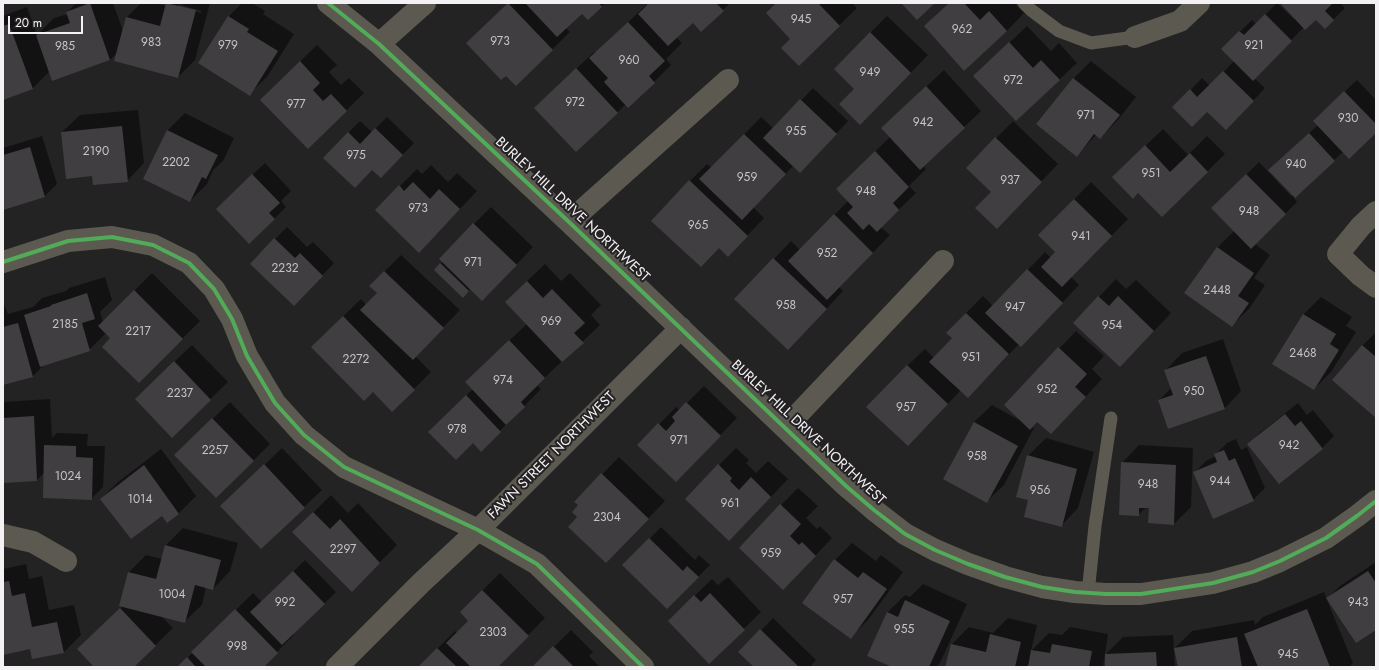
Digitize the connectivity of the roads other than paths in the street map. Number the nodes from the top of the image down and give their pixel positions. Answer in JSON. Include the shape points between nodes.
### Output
{"nodes":[{"id":1,"x":328,"y":3,"type":"edge"},
{"id":2,"x":425,"y":3,"type":"edge"},
{"id":3,"x":1024,"y":3,"type":"edge"},
{"id":4,"x":1199,"y":3,"type":"edge"},
{"id":5,"x":1135,"y":37,"type":"joint"},
{"id":6,"x":379,"y":44,"type":"junction"},
{"id":7,"x":728,"y":80,"type":"dead end"},
{"id":8,"x":1376,"y":212,"type":"edge"},
{"id":9,"x":569,"y":222,"type":"junction"},
{"id":10,"x":943,"y":261,"type":"dead end"},
{"id":11,"x":3,"y":262,"type":"edge"},
{"id":12,"x":1376,"y":288,"type":"edge"},
{"id":13,"x":681,"y":328,"type":"junction"},
{"id":14,"x":1111,"y":418,"type":"dead end"},
{"id":15,"x":785,"y":428,"type":"junction"},
{"id":16,"x":1376,"y":501,"type":"edge"},
{"id":17,"x":478,"y":530,"type":"junction"},
{"id":18,"x":3,"y":535,"type":"edge"},
{"id":19,"x":66,"y":561,"type":"dead end"},
{"id":20,"x":1088,"y":593,"type":"junction"},
{"id":21,"x":337,"y":667,"type":"edge"},
{"id":22,"x":643,"y":667,"type":"edge"}],
"edges":[{"from":1,"to":6,"type":"street","name":"BURLEY HILL DRIVE NORTHWEST"},
{"from":2,"to":6,"type":"street"},
{"from":3,"to":5,"type":"lane","via":[[1059,31],[1091,44]]},
{"from":4,"to":5,"type":"street","via":[[1180,21]]},
{"from":6,"to":9,"type":"street","name":"BURLEY HILL DRIVE NORTHWEST"},
{"from":7,"to":9,"type":"street"},
{"from":8,"to":12,"type":"street","via":[[1338,254]]},
{"from":9,"to":13,"type":"street","name":"BURLEY HILL DRIVE NORTHWEST"},
{"from":10,"to":15,"type":"street"},
{"from":11,"to":17,"type":"street","via":[[68,241],[112,237],[153,245],[189,263],[214,289],[232,319],[247,356],[275,403],[304,435],[344,467]]},
{"from":13,"to":15,"type":"street","name":"BURLEY HILL DRIVE NORTHWEST"},
{"from":13,"to":17,"type":"street","name":"FAWN STREET NORTHWEST"},
{"from":14,"to":20,"type":"lane"},
{"from":15,"to":20,"type":"street","name":"BURLEY HILL DRIVE NORTHWEST","via":[[846,486],[905,534],[968,564],[1005,577],[1042,587]]},
{"from":16,"to":20,"type":"street","name":"BURLEY HILL DRIVE NORTHWEST","via":[[1326,538],[1253,572],[1174,590],[1141,594]]},
{"from":17,"to":21,"type":"street","name":"FAWN STREET NORTHWEST"},
{"from":17,"to":22,"type":"street","via":[[537,564]]},
{"from":18,"to":19,"type":"street","via":[[33,542]]}]}
